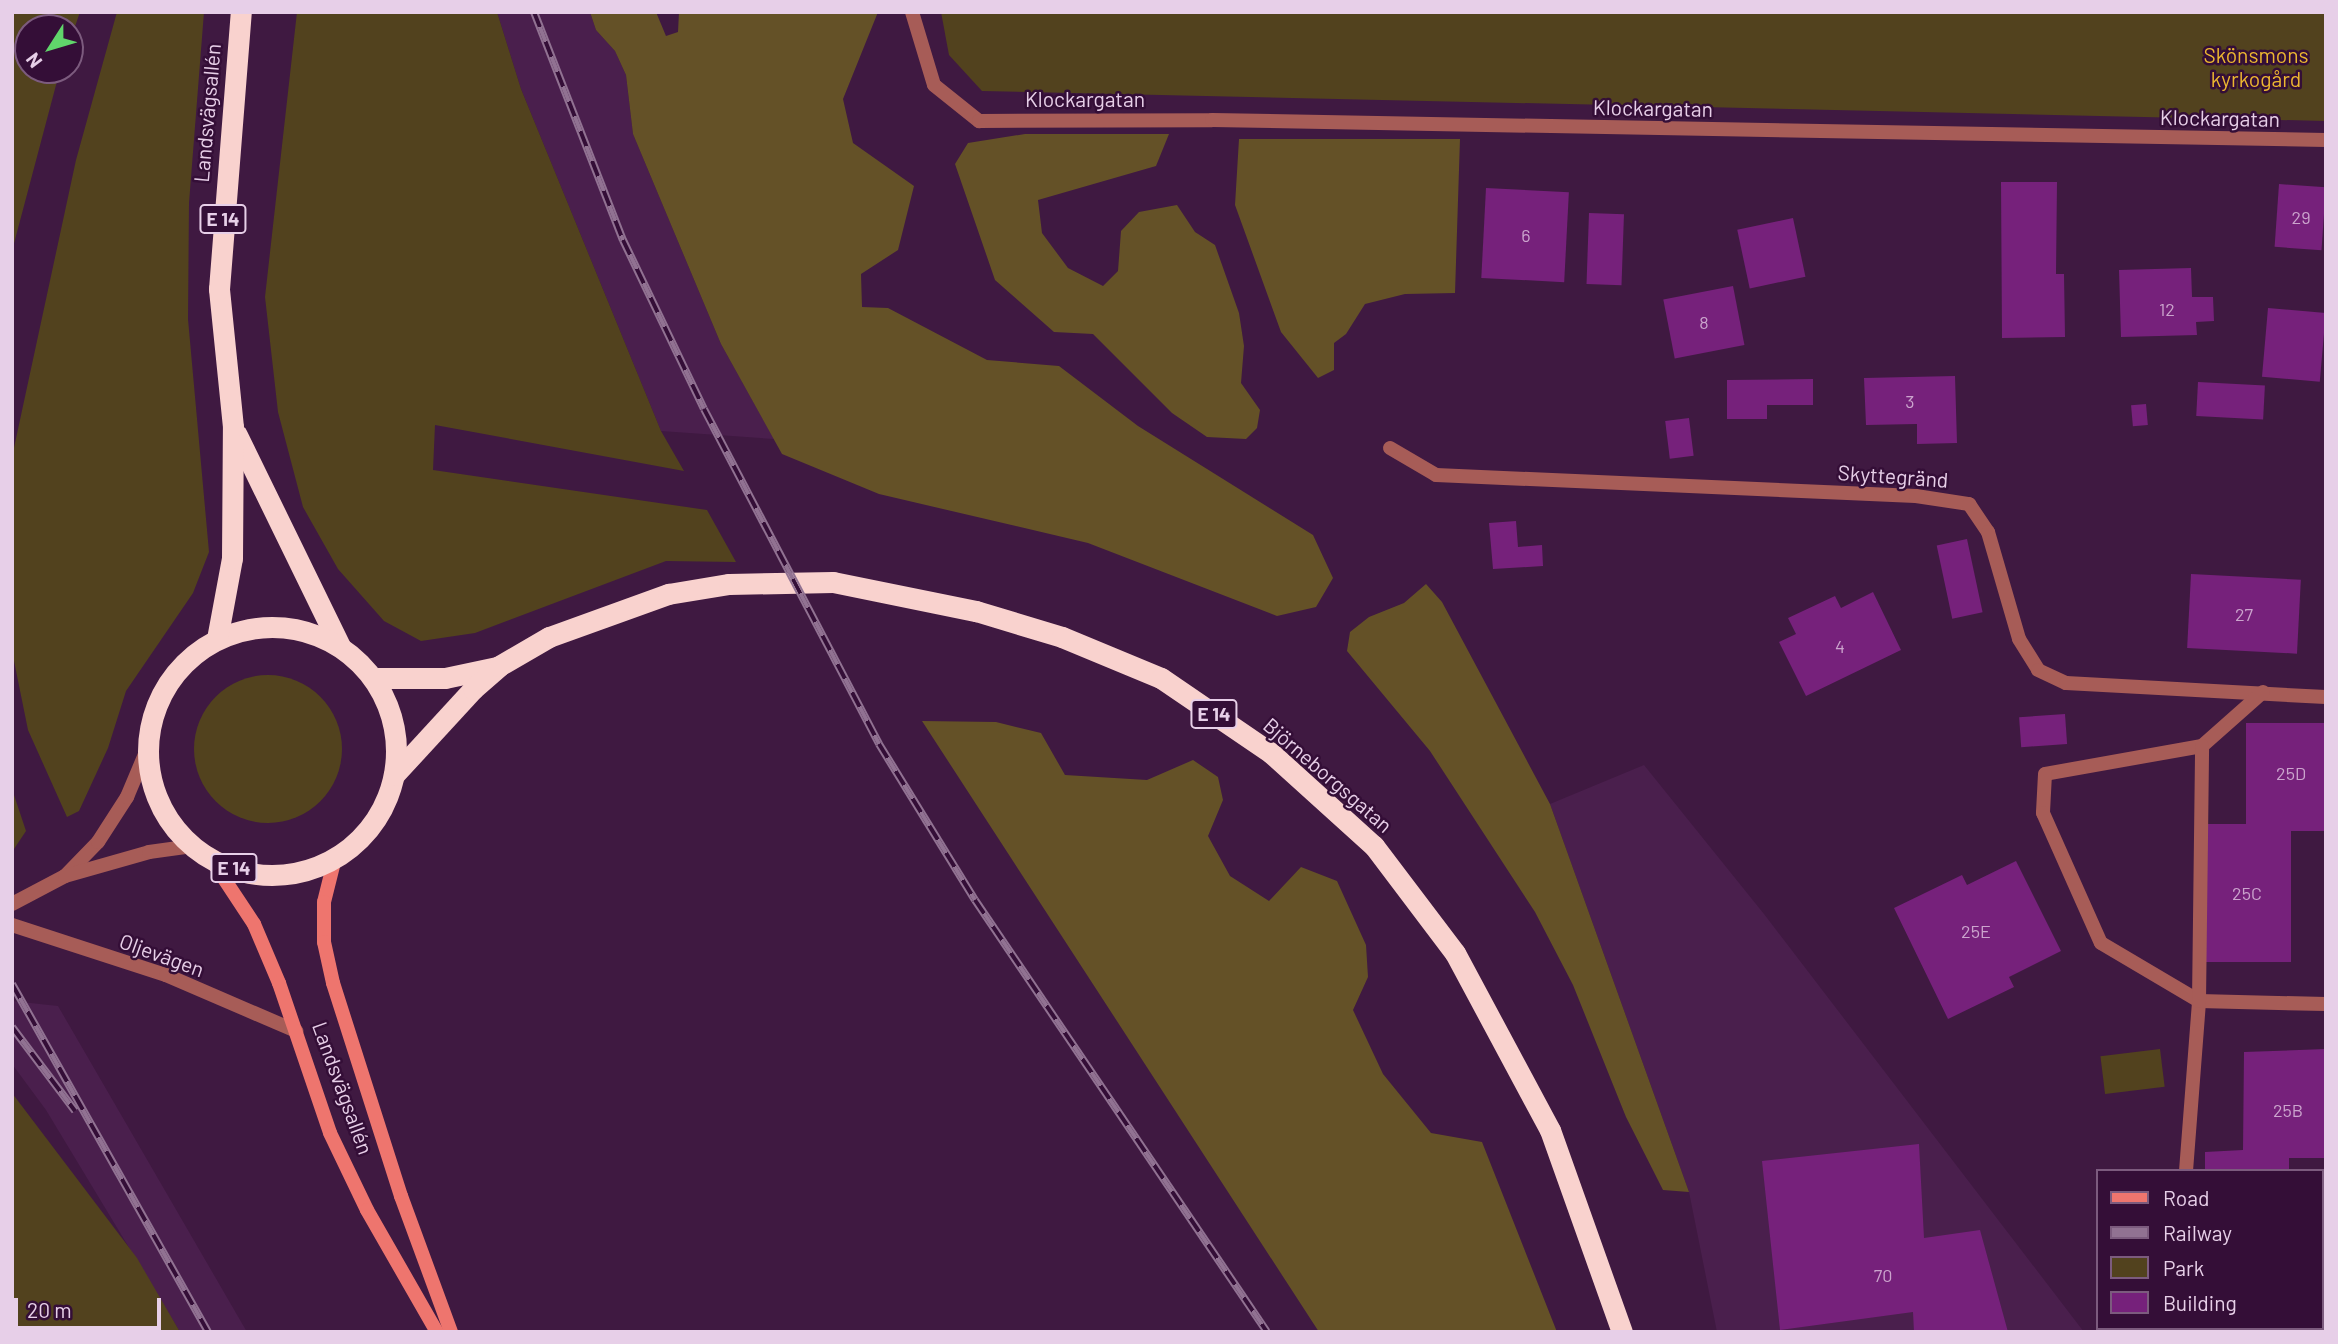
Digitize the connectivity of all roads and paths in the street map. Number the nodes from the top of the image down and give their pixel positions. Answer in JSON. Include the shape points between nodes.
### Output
{"nodes":[{"id":1,"x":241,"y":12,"type":"edge"},
{"id":2,"x":912,"y":12,"type":"edge"},
{"id":3,"x":2326,"y":140,"type":"edge"},
{"id":4,"x":233,"y":427,"type":"junction"},
{"id":5,"x":1391,"y":448,"type":"dead end"},
{"id":6,"x":217,"y":639,"type":"junction"},
{"id":7,"x":340,"y":646,"type":"junction"},
{"id":8,"x":499,"y":667,"type":"junction"},
{"id":9,"x":373,"y":678,"type":"junction"},
{"id":10,"x":2263,"y":692,"type":"junction"},
{"id":11,"x":2326,"y":697,"type":"edge"},
{"id":12,"x":2202,"y":746,"type":"junction"},
{"id":13,"x":148,"y":747,"type":"junction"},
{"id":14,"x":394,"y":775,"type":"junction"},
{"id":15,"x":192,"y":846,"type":"junction"},
{"id":16,"x":335,"y":858,"type":"junction"},
{"id":17,"x":211,"y":859,"type":"junction"},
{"id":18,"x":65,"y":876,"type":"junction"},
{"id":19,"x":12,"y":904,"type":"edge"},
{"id":20,"x":12,"y":925,"type":"edge"},
{"id":21,"x":2199,"y":1001,"type":"junction"},
{"id":22,"x":2326,"y":1004,"type":"edge"},
{"id":23,"x":296,"y":1031,"type":"junction"},
{"id":24,"x":2186,"y":1169,"type":"edge"},
{"id":25,"x":437,"y":1332,"type":"edge"},
{"id":26,"x":450,"y":1332,"type":"edge"},
{"id":27,"x":1622,"y":1332,"type":"edge"}],
"edges":[{"from":1,"to":4,"type":"highway","name":"Landsvägsallén","number":"E 14","via":[[219,289]]},
{"from":2,"to":3,"type":"street","name":"Klockargatan","via":[[934,85],[979,121],[1212,120]]},
{"from":4,"to":6,"type":"highway","name":"Landsvägsallén","number":"E 14","via":[[232,558]]},
{"from":4,"to":7,"type":"highway","name":"Landsvägsallén","number":"E 14"},
{"from":5,"to":10,"type":"street","name":"Skyttegränd","via":[[1436,474],[1916,496],[1969,504],[1989,532],[2019,639],[2038,670],[2066,683]]},
{"from":6,"to":7,"type":"highway","number":"E 14","via":[[247,629],[279,626]]},
{"from":6,"to":13,"type":"highway","number":"E 14","via":[[189,658],[167,684],[153,714]]},
{"from":7,"to":9,"type":"highway","number":"E 14"},
{"from":8,"to":9,"type":"highway","name":"Björneborgsgatan","number":"E 14","via":[[445,678]]},
{"from":8,"to":14,"type":"highway","name":"Björneborgsgatan","number":"E 14","via":[[438,724]]},
{"from":8,"to":27,"type":"highway","name":"Björneborgsgatan","number":"E 14","via":[[549,637],[668,594],[729,584],[833,582],[1001,618],[1062,637],[1161,678],[1271,753],[1374,846],[1455,953],[1550,1130]]},
{"from":9,"to":14,"type":"highway","number":"E 14","via":[[389,708],[394,730]]},
{"from":10,"to":11,"type":"street","name":"Skyttegränd"},
{"from":10,"to":12,"type":"street"},
{"from":12,"to":21,"type":"street"},
{"from":12,"to":21,"type":"street","via":[[2045,774],[2043,813],[2101,943]]},
{"from":13,"to":15,"type":"highway","number":"E 14","via":[[150,775],[159,802]]},
{"from":13,"to":18,"type":"street","via":[[127,797],[98,842]]},
{"from":14,"to":16,"type":"highway","number":"E 14","via":[[383,807],[362,836]]},
{"from":15,"to":17,"type":"highway","number":"E 14"},
{"from":15,"to":18,"type":"street","via":[[149,852]]},
{"from":16,"to":17,"type":"highway","number":"E 14","via":[[305,870],[273,875],[241,871]]},
{"from":16,"to":26,"type":"main road","name":"Landsvägsallén","via":[[324,902],[324,942],[333,984]]},
{"from":17,"to":23,"type":"main road","name":"Landsvägsallén","via":[[254,924]]},
{"from":18,"to":19,"type":"street"},
{"from":20,"to":23,"type":"street","name":"Oljevägen","via":[[166,975]]},
{"from":21,"to":22,"type":"street"},
{"from":21,"to":24,"type":"street"},
{"from":23,"to":25,"type":"main road","name":"Landsvägsallén","via":[[330,1133],[367,1210]]}]}
